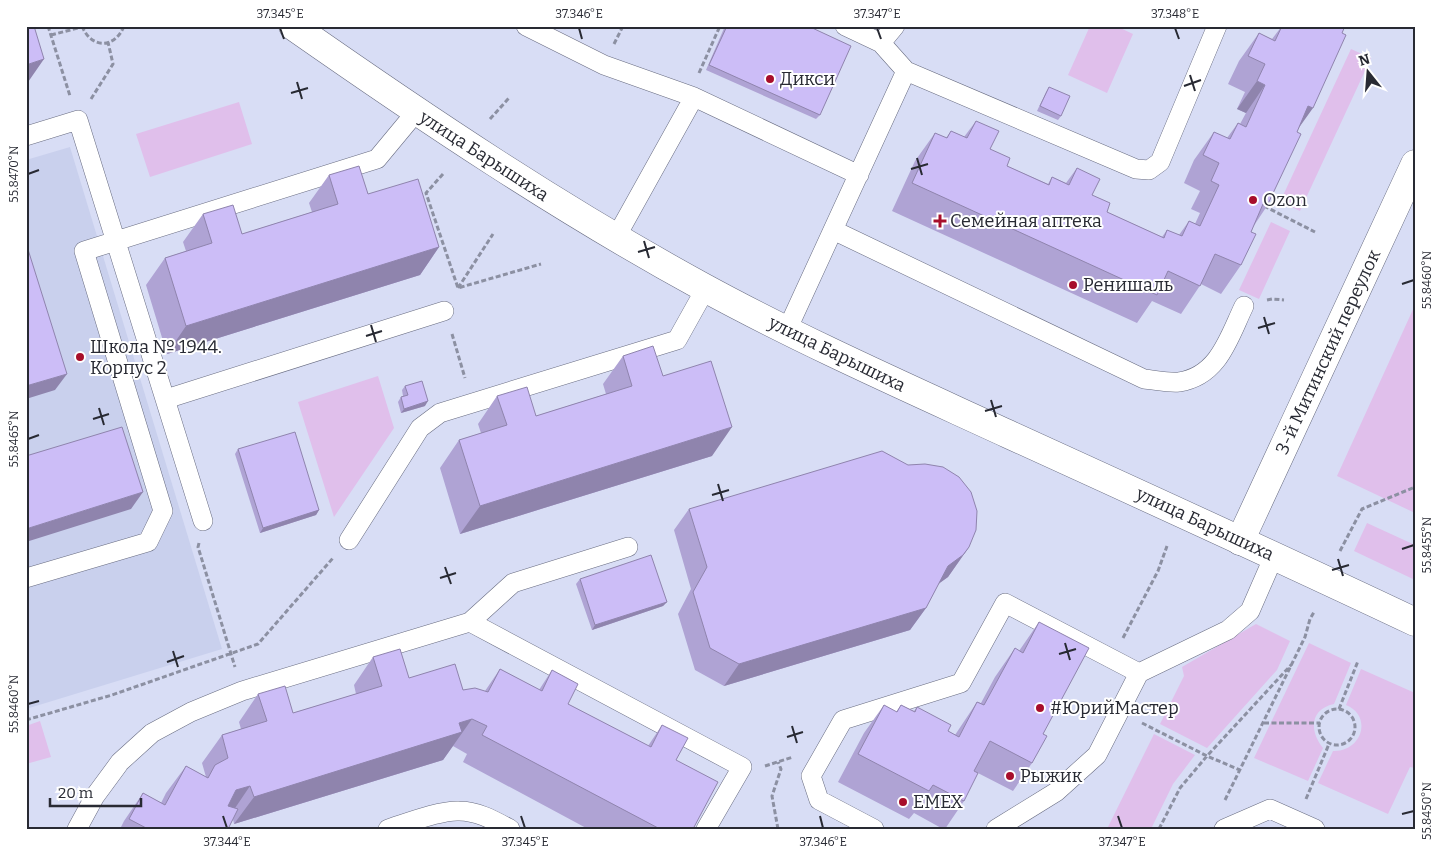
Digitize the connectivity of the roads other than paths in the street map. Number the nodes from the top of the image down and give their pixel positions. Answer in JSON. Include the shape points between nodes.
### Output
{"nodes":[{"id":1,"x":293,"y":26,"type":"edge"},
{"id":2,"x":526,"y":26,"type":"edge"},
{"id":3,"x":845,"y":26,"type":"edge"},
{"id":4,"x":895,"y":26,"type":"edge"},
{"id":5,"x":1217,"y":26,"type":"edge"},
{"id":6,"x":881,"y":43,"type":"junction"},
{"id":7,"x":906,"y":71,"type":"junction"},
{"id":8,"x":694,"y":97,"type":"junction"},
{"id":9,"x":416,"y":112,"type":"junction"},
{"id":10,"x":26,"y":136,"type":"edge"},
{"id":11,"x":1415,"y":164,"type":"edge"},
{"id":12,"x":858,"y":175,"type":"junction"},
{"id":13,"x":833,"y":230,"type":"junction"},
{"id":14,"x":615,"y":239,"type":"junction"},
{"id":15,"x":116,"y":241,"type":"junction"},
{"id":16,"x":706,"y":288,"type":"junction"},
{"id":17,"x":1244,"y":306,"type":"edge"},
{"id":18,"x":444,"y":311,"type":"road end"},
{"id":19,"x":787,"y":330,"type":"junction"},
{"id":20,"x":166,"y":400,"type":"junction"},
{"id":21,"x":203,"y":521,"type":"road end"},
{"id":22,"x":349,"y":540,"type":"road end"},
{"id":23,"x":1240,"y":541,"type":"junction"},
{"id":24,"x":628,"y":546,"type":"dead end"},
{"id":25,"x":1274,"y":556,"type":"junction"},
{"id":26,"x":26,"y":578,"type":"edge"},
{"id":27,"x":470,"y":622,"type":"junction"},
{"id":28,"x":1415,"y":622,"type":"edge"},
{"id":29,"x":1139,"y":673,"type":"junction"},
{"id":30,"x":78,"y":829,"type":"edge"},
{"id":31,"x":388,"y":829,"type":"edge"},
{"id":32,"x":510,"y":829,"type":"edge"},
{"id":33,"x":706,"y":829,"type":"edge"},
{"id":34,"x":874,"y":829,"type":"edge"},
{"id":35,"x":996,"y":829,"type":"edge"},
{"id":36,"x":1224,"y":829,"type":"edge"},
{"id":37,"x":1315,"y":829,"type":"edge"}],
"edges":[{"from":1,"to":9,"type":"main road","name":"улица Барышиха"},
{"from":2,"to":8,"type":"lane","via":[[604,65]]},
{"from":3,"to":6,"type":"lane"},
{"from":4,"to":6,"type":"lane"},
{"from":5,"to":7,"type":"lane","via":[[1160,162],[1149,170],[1136,169]]},
{"from":6,"to":7,"type":"lane"},
{"from":7,"to":12,"type":"lane"},
{"from":8,"to":12,"type":"lane"},
{"from":8,"to":14,"type":"lane"},
{"from":9,"to":14,"type":"main road","name":"улица Барышиха"},
{"from":9,"to":15,"type":"lane","via":[[377,159]]},
{"from":10,"to":15,"type":"lane","via":[[78,120]]},
{"from":11,"to":23,"type":"main road","name":"3-й Митинский переулок"},
{"from":12,"to":13,"type":"lane"},
{"from":13,"to":17,"type":"lane","via":[[1144,379],[1178,382],[1201,376],[1219,359]]},
{"from":13,"to":19,"type":"lane"},
{"from":14,"to":16,"type":"main road","name":"улица Барышиха"},
{"from":15,"to":20,"type":"lane"},
{"from":15,"to":26,"type":"lane","via":[[84,251],[163,511],[148,542]]},
{"from":16,"to":19,"type":"main road","name":"улица Барышиха"},
{"from":16,"to":22,"type":"lane","via":[[677,340],[440,413],[420,428]]},
{"from":18,"to":20,"type":"lane"},
{"from":19,"to":23,"type":"main road","name":"улица Барышиха"},
{"from":20,"to":21,"type":"lane"},
{"from":23,"to":25,"type":"main road","name":"улица Барышиха"},
{"from":24,"to":27,"type":"lane","via":[[513,583]]},
{"from":25,"to":28,"type":"main road","name":"улица Барышиха"},
{"from":25,"to":29,"type":"lane","via":[[1250,612],[1228,630]]},
{"from":27,"to":30,"type":"lane","via":[[242,691],[191,712],[152,733],[120,762],[95,796]]},
{"from":27,"to":33,"type":"lane","via":[[742,767]]},
{"from":29,"to":34,"type":"lane","via":[[1004,603],[961,683],[843,720],[811,776],[819,800]]},
{"from":29,"to":35,"type":"lane","via":[[1097,755],[1056,792]]},
{"from":31,"to":32,"type":"lane","via":[[459,811],[488,817]]},
{"from":36,"to":37,"type":"lane","via":[[1270,809]]}]}
